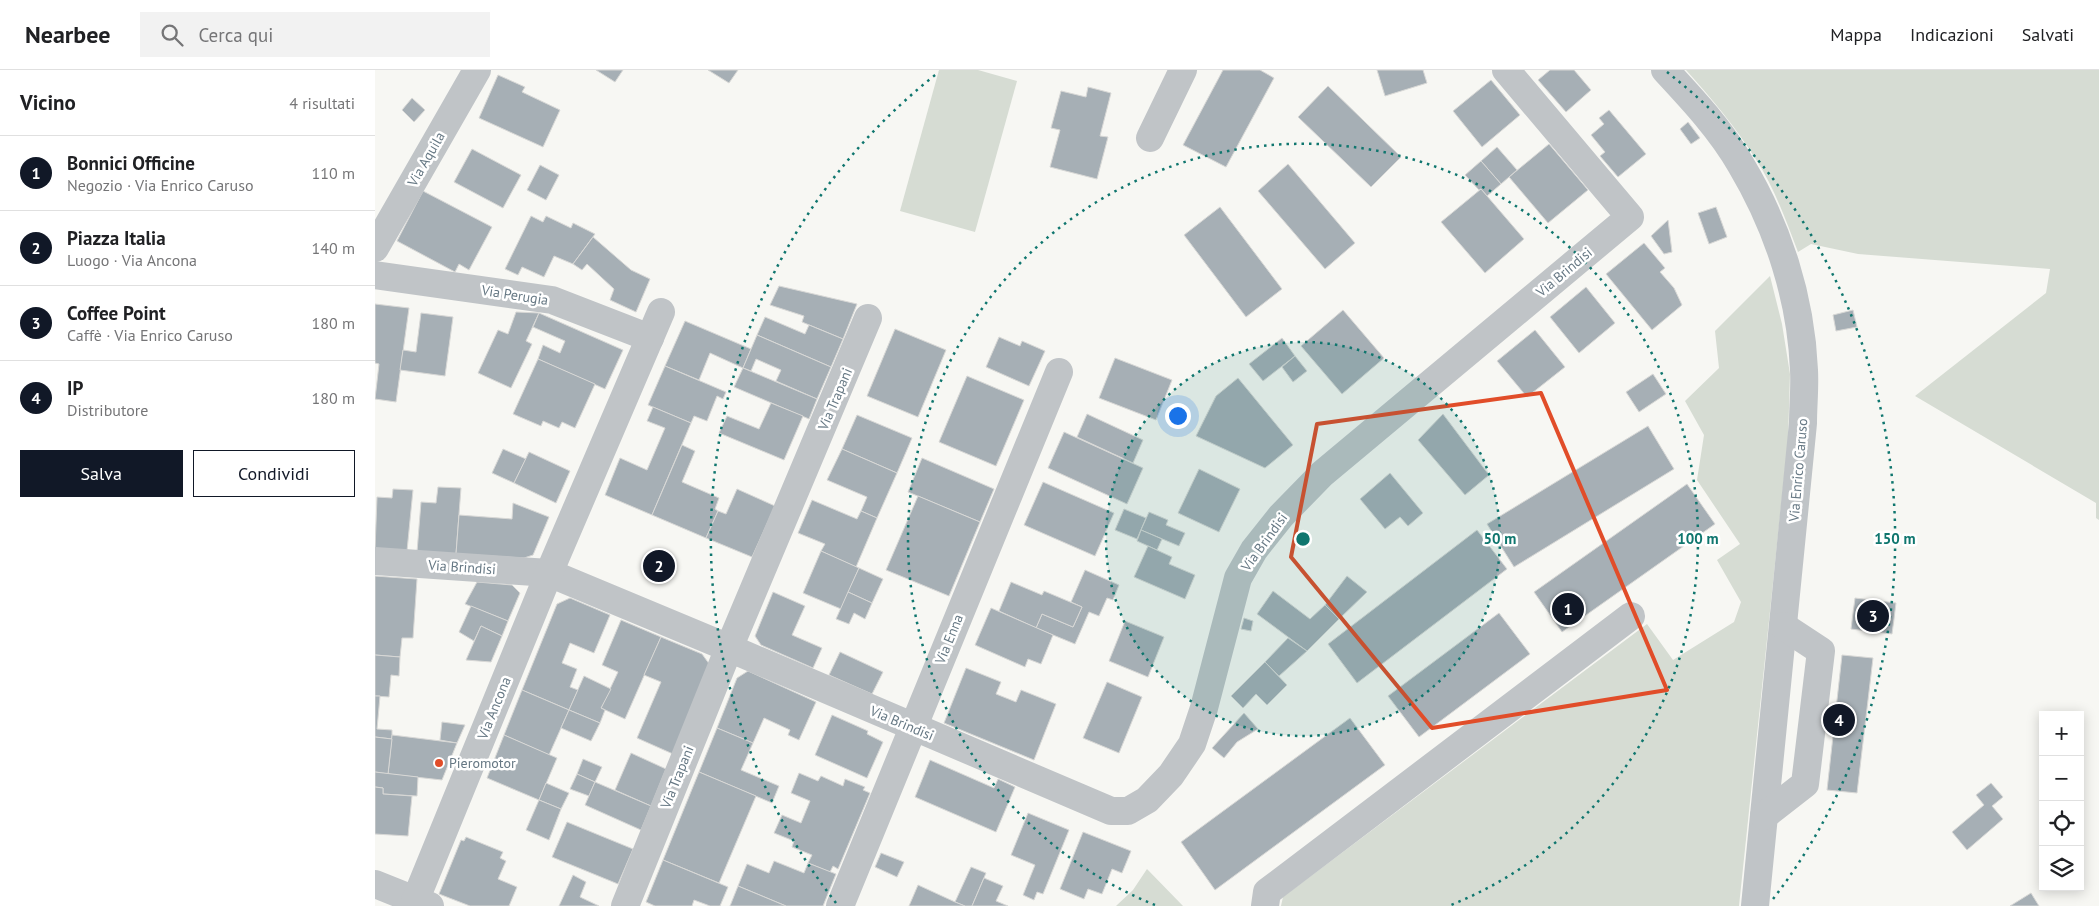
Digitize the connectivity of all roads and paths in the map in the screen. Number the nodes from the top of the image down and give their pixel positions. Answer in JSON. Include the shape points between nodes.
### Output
{"nodes":[{"id":1,"x":477,"y":70,"type":"edge"},
{"id":2,"x":1183,"y":70,"type":"edge"},
{"id":3,"x":1506,"y":70,"type":"edge"},
{"id":4,"x":1665,"y":70,"type":"edge"},
{"id":5,"x":1150,"y":138,"type":"dead end"},
{"id":6,"x":375,"y":248,"type":"edge"},
{"id":7,"x":375,"y":275,"type":"edge"},
{"id":8,"x":661,"y":312,"type":"dead end"},
{"id":9,"x":869,"y":318,"type":"dead end"},
{"id":10,"x":650,"y":338,"type":"junction"},
{"id":11,"x":1059,"y":372,"type":"dead end"},
{"id":12,"x":375,"y":561,"type":"edge"},
{"id":13,"x":549,"y":573,"type":"junction"},
{"id":14,"x":1631,"y":616,"type":"dead end"},
{"id":15,"x":1783,"y":626,"type":"junction"},
{"id":16,"x":729,"y":648,"type":"junction"},
{"id":17,"x":913,"y":728,"type":"junction"},
{"id":18,"x":1764,"y":816,"type":"junction"},
{"id":19,"x":375,"y":884,"type":"edge"},
{"id":20,"x":419,"y":904,"type":"edge"},
{"id":21,"x":625,"y":906,"type":"edge"},
{"id":22,"x":840,"y":906,"type":"edge"},
{"id":23,"x":1265,"y":906,"type":"edge"},
{"id":24,"x":1755,"y":906,"type":"edge"}],
"edges":[{"from":1,"to":6,"type":"street","name":"Via Aquila"},
{"from":2,"to":5,"type":"street"},
{"from":3,"to":17,"type":"street","name":"Via Brindisi","via":[[1630,217],[1322,474],[1281,516],[1254,550],[1238,578],[1192,744],[1171,774],[1147,800],[1128,811],[1111,811]]},
{"from":4,"to":15,"type":"street","name":"Via Enrico Caruso","via":[[1741,164],[1767,214],[1790,276],[1805,371]]},
{"from":7,"to":10,"type":"street","name":"Via Perugia","via":[[553,300]]},
{"from":8,"to":10,"type":"street"},
{"from":9,"to":16,"type":"street","name":"Via Trapani"},
{"from":10,"to":13,"type":"street","name":"Via Ancona"},
{"from":11,"to":17,"type":"street","name":"Via Enna"},
{"from":12,"to":13,"type":"street","name":"Via Brindisi"},
{"from":13,"to":16,"type":"street","name":"Via Brindisi"},
{"from":13,"to":20,"type":"street","name":"Via Ancona"},
{"from":14,"to":23,"type":"street","via":[[1267,892]]},
{"from":15,"to":18,"type":"street","name":"Via Enrico Caruso"},
{"from":15,"to":18,"type":"street","via":[[1821,651],[1805,784]]},
{"from":16,"to":17,"type":"street","name":"Via Brindisi"},
{"from":16,"to":21,"type":"street","name":"Via Trapani"},
{"from":17,"to":22,"type":"street","name":"Via Enna"},
{"from":18,"to":24,"type":"street","name":"Via Enrico Caruso"},
{"from":19,"to":20,"type":"street"}]}
